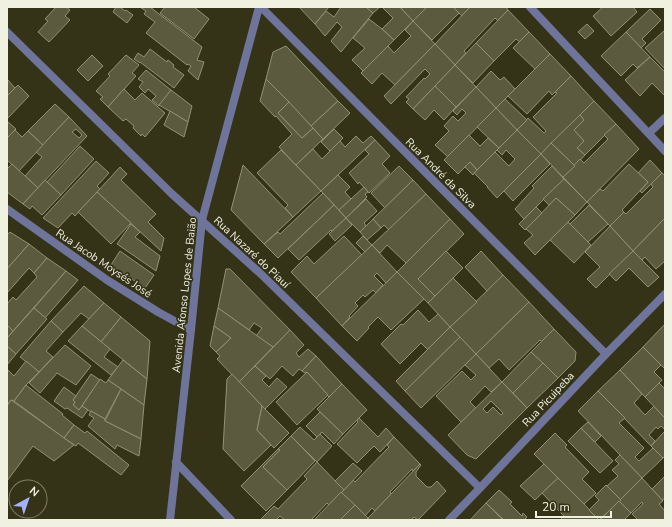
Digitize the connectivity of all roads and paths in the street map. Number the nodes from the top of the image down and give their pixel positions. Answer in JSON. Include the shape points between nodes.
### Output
{"nodes":[{"id":1,"x":260,"y":7,"type":"edge"},
{"id":2,"x":530,"y":7,"type":"edge"},
{"id":3,"x":7,"y":32,"type":"edge"},
{"id":4,"x":665,"y":118,"type":"edge"},
{"id":5,"x":649,"y":133,"type":"junction"},
{"id":6,"x":665,"y":150,"type":"edge"},
{"id":7,"x":7,"y":209,"type":"edge"},
{"id":8,"x":202,"y":220,"type":"junction"},
{"id":9,"x":665,"y":294,"type":"edge"},
{"id":10,"x":191,"y":330,"type":"junction"},
{"id":11,"x":606,"y":354,"type":"junction"},
{"id":12,"x":176,"y":462,"type":"junction"},
{"id":13,"x":480,"y":488,"type":"junction"},
{"id":14,"x":170,"y":520,"type":"edge"},
{"id":15,"x":231,"y":520,"type":"edge"},
{"id":16,"x":449,"y":520,"type":"edge"}],
"edges":[{"from":1,"to":8,"type":"street","name":"Avenida Afonso Lopes de Baião"},
{"from":1,"to":11,"type":"street","name":"Rua André da Silva"},
{"from":2,"to":5,"type":"street"},
{"from":3,"to":8,"type":"street","name":"Rua Nazaré do Piauí","via":[[172,194]]},
{"from":4,"to":5,"type":"street"},
{"from":5,"to":6,"type":"street"},
{"from":7,"to":10,"type":"street","name":"Rua Jacob Moysés José","via":[[107,280]]},
{"from":8,"to":10,"type":"street","name":"Avenida Afonso Lopes de Baião"},
{"from":8,"to":13,"type":"street","name":"Rua Nazaré do Piauí","via":[[261,274]]},
{"from":9,"to":11,"type":"street","name":"Rua Picuipeba"},
{"from":10,"to":12,"type":"street","name":"Avenida Afonso Lopes de Baião"},
{"from":11,"to":13,"type":"street","name":"Rua Picuipeba"},
{"from":12,"to":14,"type":"street","name":"Avenida Afonso Lopes de Baião"},
{"from":12,"to":15,"type":"street"},
{"from":13,"to":16,"type":"street","name":"Rua Picuipeba"}]}
